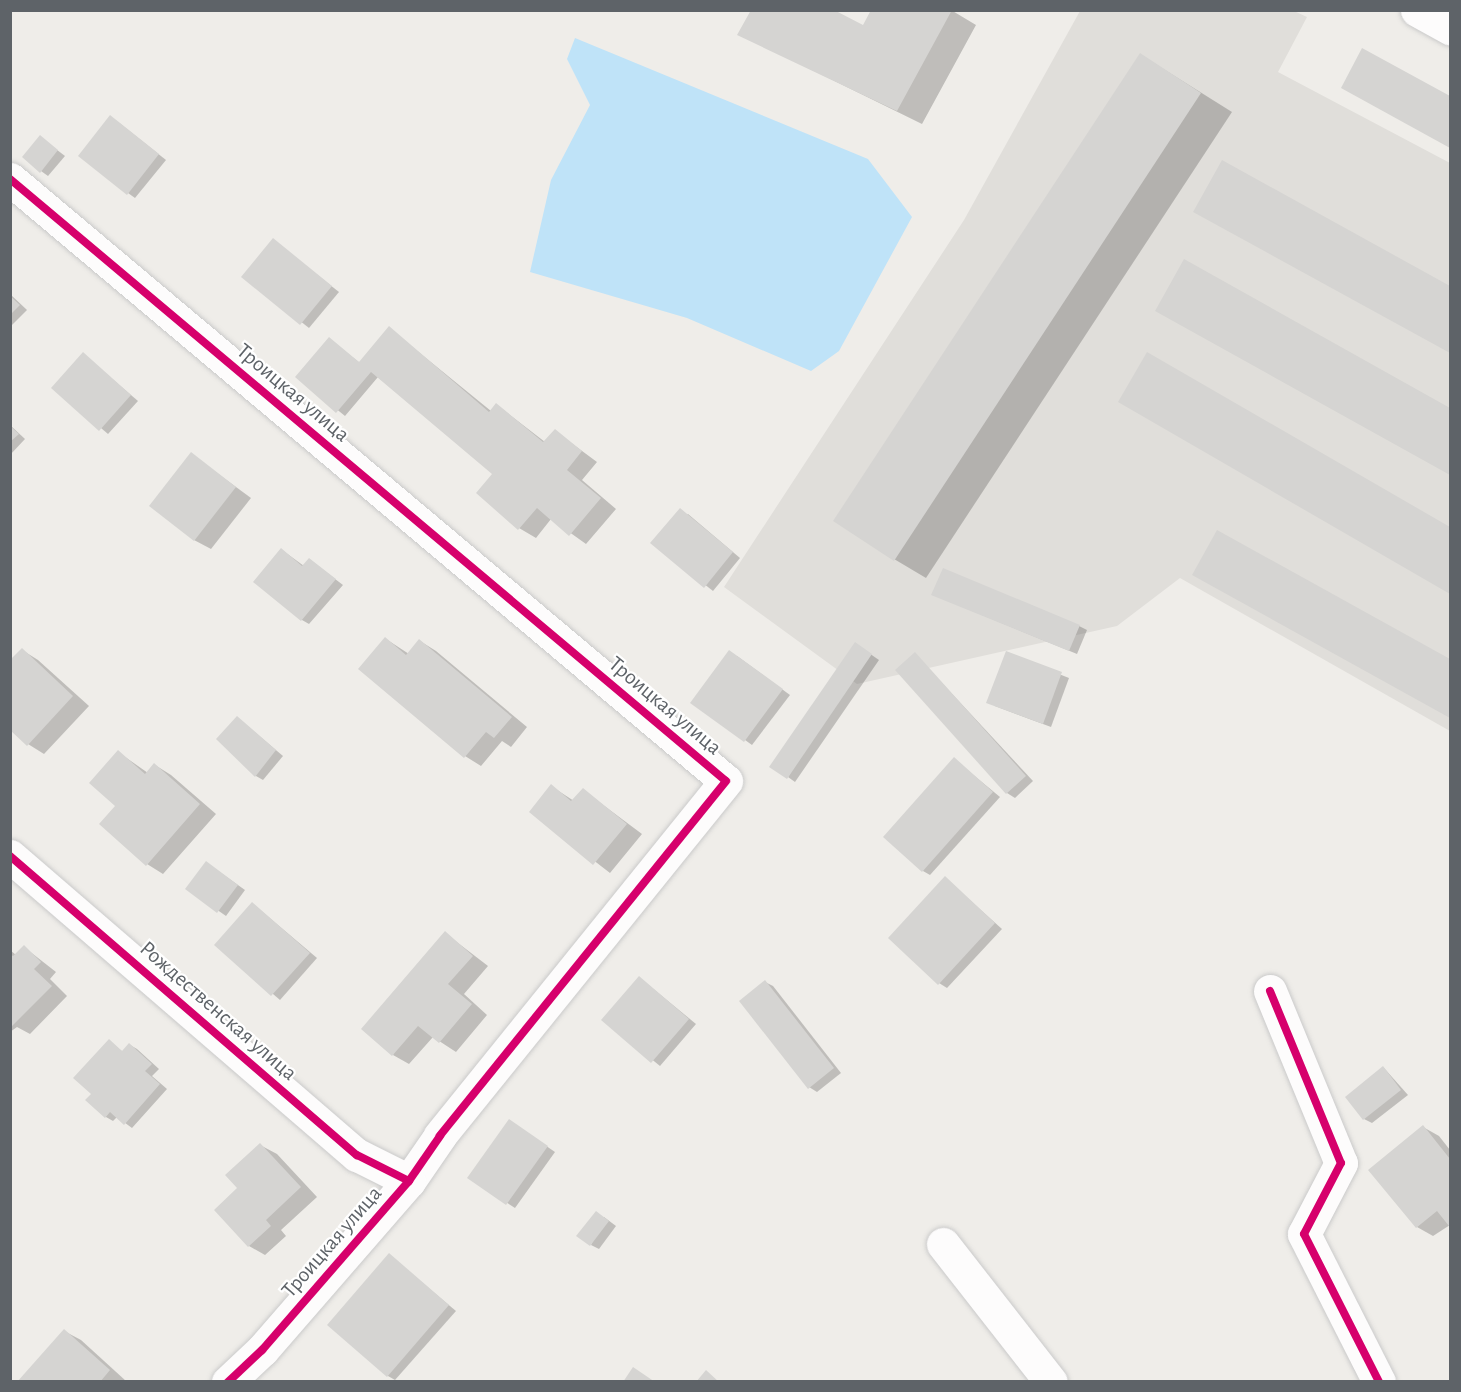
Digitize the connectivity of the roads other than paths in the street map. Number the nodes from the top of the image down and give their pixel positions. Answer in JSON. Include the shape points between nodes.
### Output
{"nodes":[{"id":1,"x":1417,"y":10,"type":"edge"},
{"id":2,"x":1450,"y":28,"type":"edge"},
{"id":3,"x":10,"y":179,"type":"edge"},
{"id":4,"x":10,"y":856,"type":"edge"},
{"id":5,"x":1269,"y":991,"type":"dead end"},
{"id":6,"x":409,"y":1181,"type":"junction"},
{"id":7,"x":943,"y":1244,"type":"dead end"},
{"id":8,"x":228,"y":1382,"type":"edge"},
{"id":9,"x":1051,"y":1382,"type":"edge"},
{"id":10,"x":1379,"y":1382,"type":"edge"}],
"edges":[{"from":1,"to":2,"type":"street"},
{"from":3,"to":6,"type":"street","name":"Троицкая улица","via":[[726,781],[440,1136]]},
{"from":4,"to":6,"type":"street","name":"Рождественская улица","via":[[357,1155]]},
{"from":5,"to":10,"type":"street","via":[[1341,1163],[1304,1234]]},
{"from":6,"to":8,"type":"street","name":"Троицкая улица","via":[[262,1350]]},
{"from":7,"to":9,"type":"street"}]}
